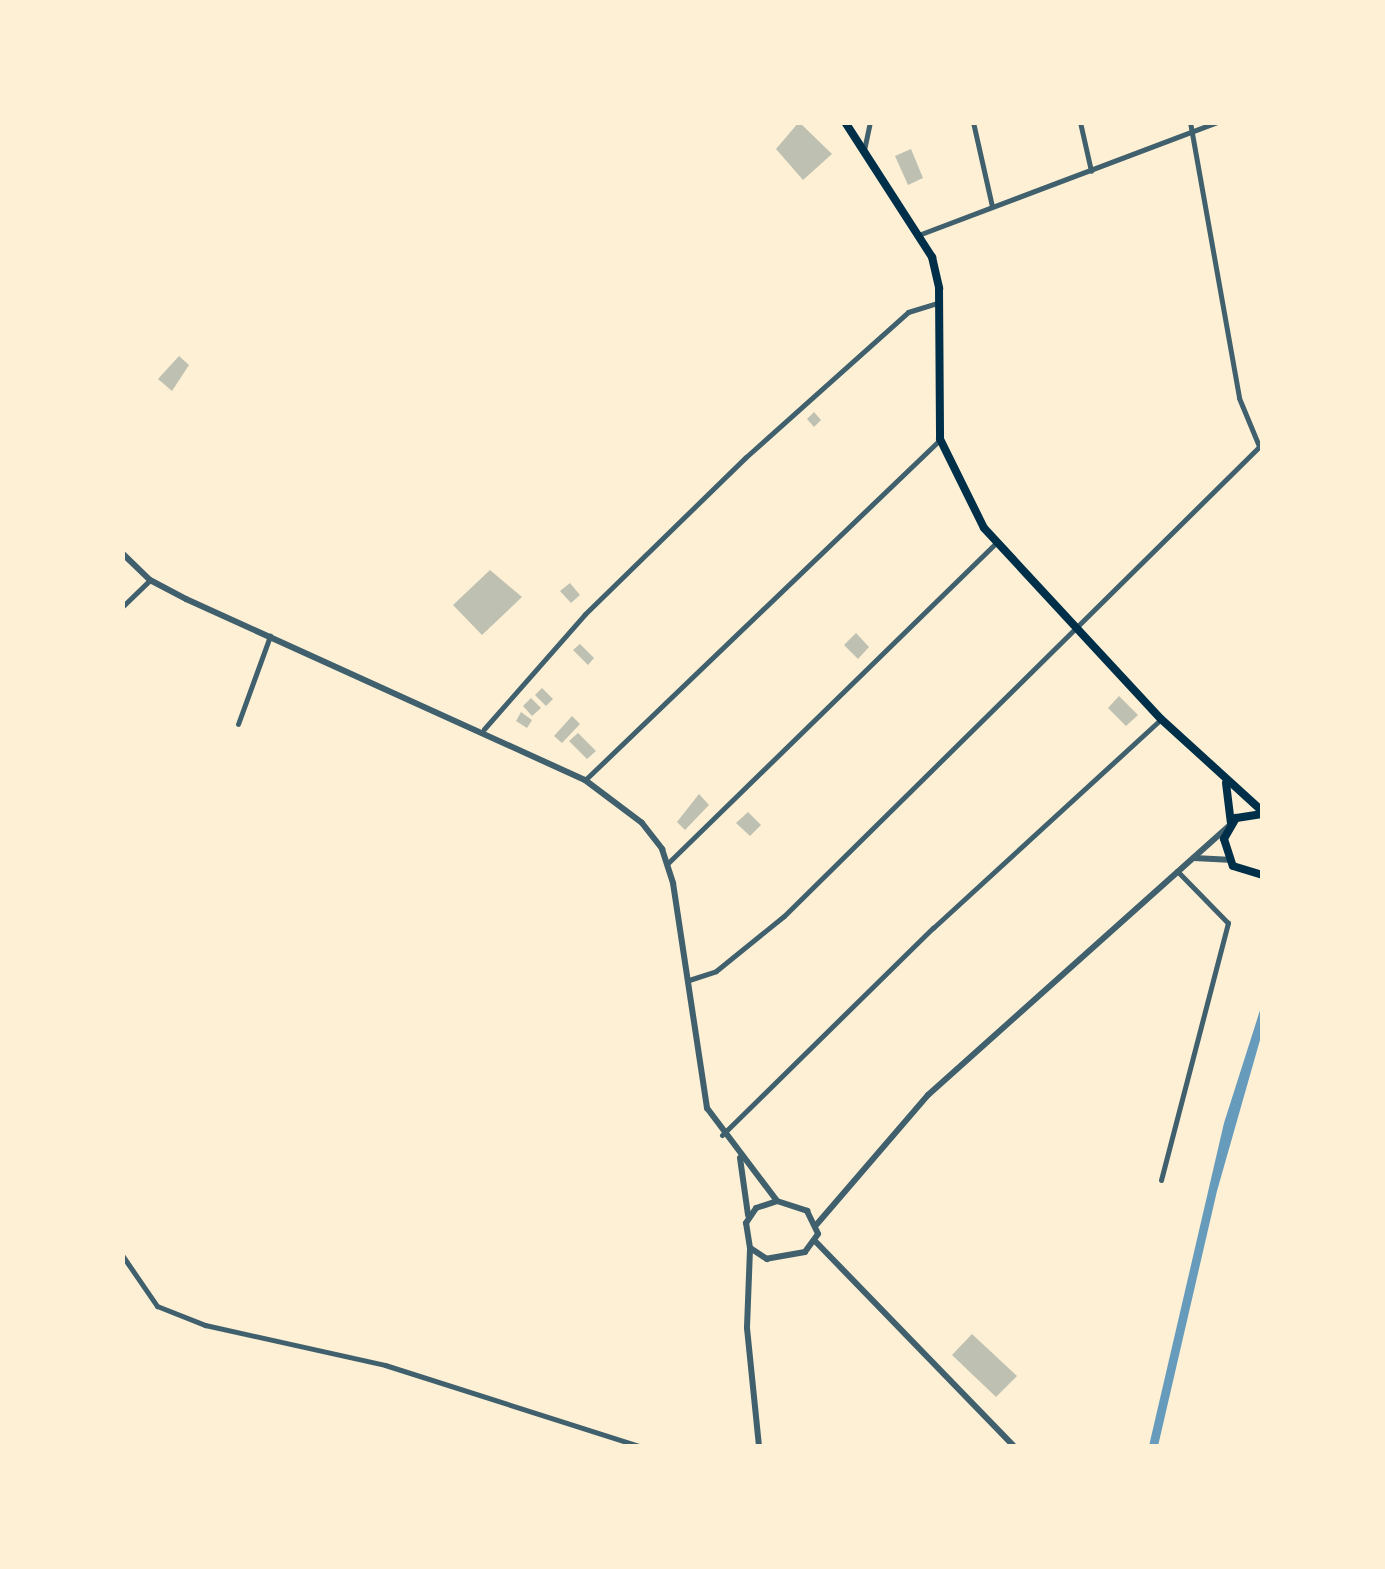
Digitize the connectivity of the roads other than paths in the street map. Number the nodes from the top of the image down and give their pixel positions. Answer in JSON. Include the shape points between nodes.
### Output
{"nodes":[{"id":1,"x":845,"y":122,"type":"edge"},
{"id":2,"x":870,"y":122,"type":"edge"},
{"id":3,"x":973,"y":122,"type":"edge"},
{"id":4,"x":1080,"y":122,"type":"edge"},
{"id":5,"x":1190,"y":122,"type":"edge"},
{"id":6,"x":1218,"y":122,"type":"edge"},
{"id":7,"x":1192,"y":132,"type":"junction"},
{"id":8,"x":864,"y":150,"type":"junction"},
{"id":9,"x":1091,"y":170,"type":"junction"},
{"id":10,"x":992,"y":206,"type":"junction"},
{"id":11,"x":921,"y":234,"type":"junction"},
{"id":12,"x":939,"y":303,"type":"junction"},
{"id":13,"x":940,"y":439,"type":"junction"},
{"id":14,"x":1261,"y":445,"type":"edge"},
{"id":15,"x":995,"y":544,"type":"junction"},
{"id":16,"x":122,"y":553,"type":"edge"},
{"id":17,"x":150,"y":580,"type":"junction"},
{"id":18,"x":122,"y":607,"type":"edge"},
{"id":19,"x":1076,"y":630,"type":"junction"},
{"id":20,"x":270,"y":636,"type":"junction"},
{"id":21,"x":1161,"y":719,"type":"junction"},
{"id":22,"x":238,"y":724,"type":"dead end"},
{"id":23,"x":484,"y":729,"type":"junction"},
{"id":24,"x":1224,"y":779,"type":"junction"},
{"id":25,"x":585,"y":780,"type":"junction"},
{"id":26,"x":1262,"y":812,"type":"edge"},
{"id":27,"x":1230,"y":825,"type":"junction"},
{"id":28,"x":1192,"y":858,"type":"junction"},
{"id":29,"x":1228,"y":860,"type":"junction"},
{"id":30,"x":667,"y":864,"type":"junction"},
{"id":31,"x":1177,"y":871,"type":"junction"},
{"id":32,"x":1262,"y":874,"type":"edge"},
{"id":33,"x":689,"y":980,"type":"junction"},
{"id":34,"x":722,"y":1135,"type":"junction"},
{"id":35,"x":740,"y":1157,"type":"junction"},
{"id":36,"x":1161,"y":1180,"type":"dead end"},
{"id":37,"x":778,"y":1201,"type":"junction"},
{"id":38,"x":825,"y":1210,"type":"junction"},
{"id":39,"x":806,"y":1212,"type":"junction"},
{"id":40,"x":748,"y":1216,"type":"junction"},
{"id":41,"x":816,"y":1224,"type":"junction"},
{"id":42,"x":816,"y":1242,"type":"junction"},
{"id":43,"x":750,"y":1248,"type":"junction"},
{"id":44,"x":122,"y":1255,"type":"edge"},
{"id":45,"x":767,"y":1259,"type":"junction"},
{"id":46,"x":748,"y":1270,"type":"junction"},
{"id":47,"x":639,"y":1446,"type":"edge"},
{"id":48,"x":759,"y":1446,"type":"edge"},
{"id":49,"x":1014,"y":1446,"type":"edge"}],
"edges":[{"from":1,"to":8,"type":"main road"},
{"from":2,"to":8,"type":"street"},
{"from":3,"to":10,"type":"street"},
{"from":4,"to":9,"type":"street"},
{"from":5,"to":7,"type":"street"},
{"from":6,"to":7,"type":"street"},
{"from":7,"to":9,"type":"street"},
{"from":7,"to":14,"type":"street","via":[[1240,398]]},
{"from":8,"to":11,"type":"main road"},
{"from":9,"to":10,"type":"street"},
{"from":10,"to":11,"type":"street"},
{"from":11,"to":12,"type":"main road","via":[[937,273]]},
{"from":12,"to":13,"type":"main road"},
{"from":12,"to":23,"type":"street","via":[[908,312],[746,457],[585,614]]},
{"from":13,"to":15,"type":"main road"},
{"from":13,"to":25,"type":"street"},
{"from":14,"to":19,"type":"street"},
{"from":15,"to":19,"type":"main road"},
{"from":15,"to":30,"type":"street"},
{"from":16,"to":17,"type":"street"},
{"from":17,"to":18,"type":"street"},
{"from":17,"to":20,"type":"street"},
{"from":19,"to":21,"type":"main road"},
{"from":19,"to":33,"type":"street","via":[[784,916],[716,971]]},
{"from":20,"to":22,"type":"street"},
{"from":20,"to":23,"type":"street"},
{"from":21,"to":24,"type":"main road"},
{"from":21,"to":34,"type":"street","via":[[933,928]]},
{"from":23,"to":25,"type":"street"},
{"from":24,"to":26,"type":"main road"},
{"from":24,"to":27,"type":"main road","via":[[1234,812]]},
{"from":25,"to":30,"type":"street","via":[[642,823]]},
{"from":26,"to":27,"type":"main road"},
{"from":27,"to":28,"type":"street"},
{"from":27,"to":29,"type":"main road","via":[[1224,839]]},
{"from":28,"to":29,"type":"street"},
{"from":28,"to":31,"type":"street"},
{"from":29,"to":32,"type":"main road","via":[[1245,874]]},
{"from":30,"to":33,"type":"street"},
{"from":31,"to":36,"type":"street","via":[[1224,915],[1227,932]]},
{"from":31,"to":38,"type":"street","via":[[928,1095]]},
{"from":33,"to":34,"type":"street","via":[[702,1088]]},
{"from":34,"to":35,"type":"street"},
{"from":35,"to":37,"type":"street"},
{"from":35,"to":40,"type":"street"},
{"from":37,"to":39,"type":"street"},
{"from":37,"to":40,"type":"street"},
{"from":38,"to":39,"type":"street"},
{"from":38,"to":41,"type":"street"},
{"from":39,"to":41,"type":"street"},
{"from":40,"to":43,"type":"street"},
{"from":41,"to":42,"type":"street"},
{"from":42,"to":45,"type":"street","via":[[805,1252]]},
{"from":42,"to":49,"type":"street"},
{"from":43,"to":45,"type":"street"},
{"from":43,"to":46,"type":"street"},
{"from":44,"to":47,"type":"street","via":[[157,1306],[205,1325],[385,1365]]},
{"from":45,"to":46,"type":"street"},
{"from":46,"to":48,"type":"street"}]}
